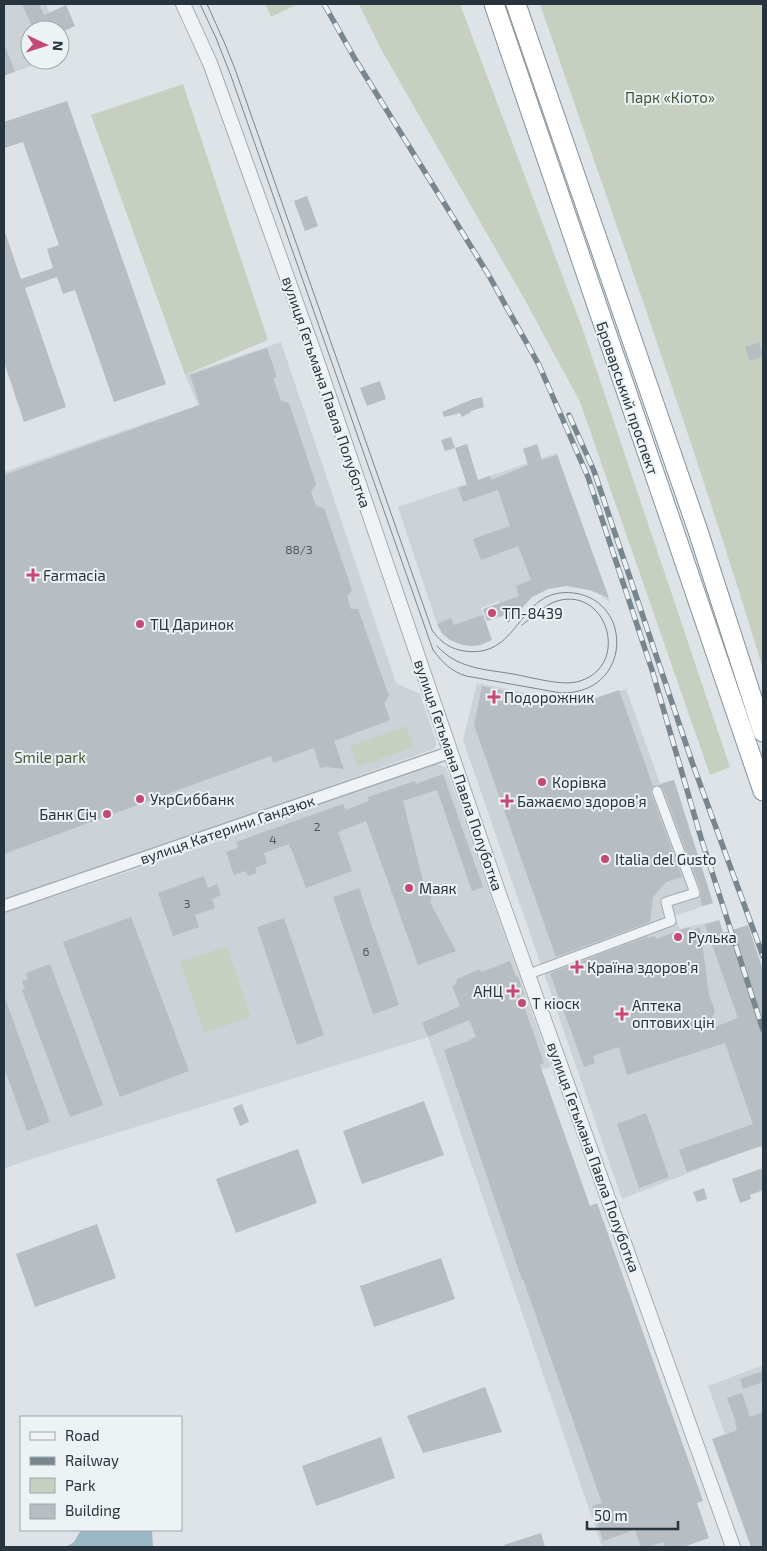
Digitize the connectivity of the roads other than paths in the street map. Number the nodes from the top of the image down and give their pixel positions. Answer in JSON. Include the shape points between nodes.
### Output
{"nodes":[{"id":1,"x":182,"y":4,"type":"edge"},
{"id":2,"x":494,"y":4,"type":"edge"},
{"id":3,"x":516,"y":4,"type":"edge"},
{"id":4,"x":763,"y":732,"type":"edge"},
{"id":5,"x":451,"y":752,"type":"junction"},
{"id":6,"x":657,"y":791,"type":"dead end"},
{"id":7,"x":763,"y":792,"type":"edge"},
{"id":8,"x":4,"y":906,"type":"edge"},
{"id":9,"x":529,"y":974,"type":"junction"},
{"id":10,"x":733,"y":1547,"type":"edge"}],
"edges":[{"from":1,"to":5,"type":"street","name":"вулиця Гетьмана Павла Полуботка","via":[[210,63],[309,337]]},
{"from":2,"to":7,"type":"highway","name":"Броварський проспект"},
{"from":3,"to":4,"type":"highway","name":"Броварський проспект","via":[[698,531]]},
{"from":5,"to":8,"type":"street","name":"вулиця Катерини Гандзюк"},
{"from":5,"to":9,"type":"street","name":"вулиця Гетьмана Павла Полуботка"},
{"from":6,"to":9,"type":"street","via":[[695,893],[666,902],[671,921]]},
{"from":9,"to":10,"type":"street","name":"вулиця Гетьмана Павла Полуботка"}]}
